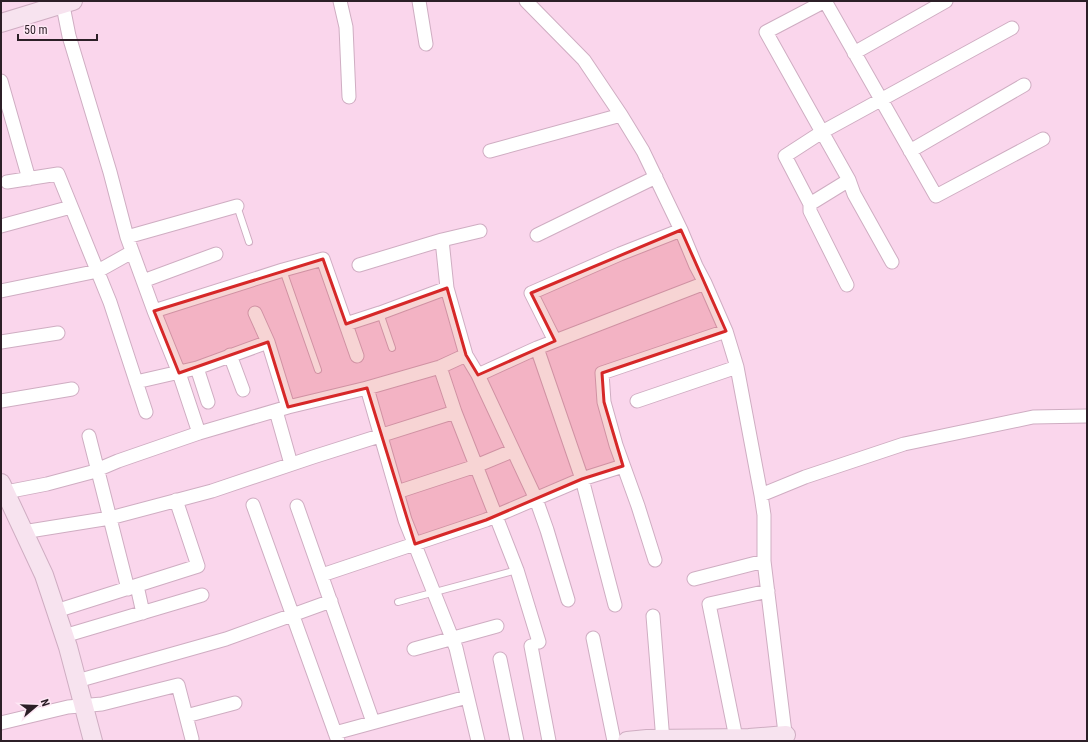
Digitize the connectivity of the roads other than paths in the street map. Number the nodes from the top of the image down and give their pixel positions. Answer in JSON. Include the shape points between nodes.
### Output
{"nodes":[{"id":1,"x":340,"y":1,"type":"edge"},
{"id":2,"x":419,"y":1,"type":"edge"},
{"id":3,"x":526,"y":1,"type":"edge"},
{"id":4,"x":825,"y":1,"type":"edge"},
{"id":5,"x":946,"y":1,"type":"edge"},
{"id":6,"x":66,"y":2,"type":"edge"},
{"id":7,"x":1,"y":23,"type":"edge"},
{"id":8,"x":1012,"y":28,"type":"dead end"},
{"id":9,"x":426,"y":44,"type":"dead end"},
{"id":10,"x":854,"y":53,"type":"junction"},
{"id":11,"x":1,"y":81,"type":"edge"},
{"id":12,"x":1024,"y":85,"type":"dead end"},
{"id":13,"x":349,"y":97,"type":"dead end"},
{"id":14,"x":881,"y":100,"type":"junction"},
{"id":15,"x":621,"y":115,"type":"junction"},
{"id":16,"x":822,"y":132,"type":"junction"},
{"id":17,"x":1043,"y":139,"type":"dead end"},
{"id":18,"x":490,"y":151,"type":"dead end"},
{"id":19,"x":910,"y":151,"type":"junction"},
{"id":20,"x":656,"y":177,"type":"junction"},
{"id":21,"x":29,"y":179,"type":"junction"},
{"id":22,"x":849,"y":180,"type":"junction"},
{"id":23,"x":7,"y":182,"type":"dead end"},
{"id":24,"x":810,"y":204,"type":"junction"},
{"id":25,"x":237,"y":206,"type":"joint"},
{"id":26,"x":71,"y":208,"type":"junction"},
{"id":27,"x":1,"y":226,"type":"edge"},
{"id":28,"x":681,"y":230,"type":"junction"},
{"id":29,"x":480,"y":231,"type":"dead end"},
{"id":30,"x":538,"y":235,"type":"dead end"},
{"id":31,"x":127,"y":237,"type":"junction"},
{"id":32,"x":442,"y":240,"type":"junction"},
{"id":33,"x":249,"y":242,"type":"dead end"},
{"id":34,"x":132,"y":252,"type":"junction"},
{"id":35,"x":216,"y":254,"type":"dead end"},
{"id":36,"x":892,"y":262,"type":"dead end"},
{"id":37,"x":359,"y":265,"type":"dead end"},
{"id":38,"x":283,"y":270,"type":"junction"},
{"id":39,"x":98,"y":271,"type":"junction"},
{"id":40,"x":143,"y":281,"type":"junction"},
{"id":41,"x":705,"y":283,"type":"junction"},
{"id":42,"x":847,"y":285,"type":"dead end"},
{"id":43,"x":447,"y":288,"type":"junction"},
{"id":44,"x":1,"y":291,"type":"edge"},
{"id":45,"x":154,"y":311,"type":"junction"},
{"id":46,"x":255,"y":313,"type":"dead end"},
{"id":47,"x":380,"y":313,"type":"junction"},
{"id":48,"x":346,"y":324,"type":"junction"},
{"id":49,"x":726,"y":331,"type":"junction"},
{"id":50,"x":58,"y":333,"type":"dead end"},
{"id":51,"x":555,"y":341,"type":"junction"},
{"id":52,"x":1,"y":342,"type":"edge"},
{"id":53,"x":268,"y":342,"type":"junction"},
{"id":54,"x":392,"y":348,"type":"dead end"},
{"id":55,"x":537,"y":348,"type":"junction"},
{"id":56,"x":230,"y":355,"type":"junction"},
{"id":57,"x":466,"y":355,"type":"junction"},
{"id":58,"x":357,"y":356,"type":"dead end"},
{"id":59,"x":440,"y":367,"type":"junction"},
{"id":60,"x":737,"y":367,"type":"junction"},
{"id":61,"x":198,"y":368,"type":"junction"},
{"id":62,"x":318,"y":370,"type":"dead end"},
{"id":63,"x":178,"y":373,"type":"junction"},
{"id":64,"x":478,"y":375,"type":"junction"},
{"id":65,"x":136,"y":382,"type":"junction"},
{"id":66,"x":367,"y":388,"type":"junction"},
{"id":67,"x":72,"y":389,"type":"dead end"},
{"id":68,"x":243,"y":390,"type":"dead end"},
{"id":69,"x":1,"y":401,"type":"edge"},
{"id":70,"x":637,"y":401,"type":"dead end"},
{"id":71,"x":208,"y":402,"type":"dead end"},
{"id":72,"x":282,"y":409,"type":"junction"},
{"id":73,"x":146,"y":412,"type":"dead end"},
{"id":74,"x":455,"y":412,"type":"junction"},
{"id":75,"x":1087,"y":416,"type":"edge"},
{"id":76,"x":199,"y":433,"type":"junction"},
{"id":77,"x":89,"y":436,"type":"dead end"},
{"id":78,"x":381,"y":436,"type":"junction"},
{"id":79,"x":512,"y":452,"type":"junction"},
{"id":80,"x":291,"y":464,"type":"junction"},
{"id":81,"x":476,"y":466,"type":"junction"},
{"id":82,"x":623,"y":466,"type":"junction"},
{"id":83,"x":98,"y":468,"type":"junction"},
{"id":84,"x":582,"y":479,"type":"junction"},
{"id":85,"x":4,"y":488,"type":"edge"},
{"id":86,"x":397,"y":492,"type":"junction"},
{"id":87,"x":762,"y":495,"type":"junction"},
{"id":88,"x":536,"y":499,"type":"junction"},
{"id":89,"x":176,"y":500,"type":"junction"},
{"id":90,"x":253,"y":505,"type":"dead end"},
{"id":91,"x":297,"y":506,"type":"dead end"},
{"id":92,"x":494,"y":515,"type":"junction"},
{"id":93,"x":110,"y":518,"type":"junction"},
{"id":94,"x":24,"y":532,"type":"junction"},
{"id":95,"x":415,"y":544,"type":"junction"},
{"id":96,"x":655,"y":560,"type":"dead end"},
{"id":97,"x":764,"y":561,"type":"junction"},
{"id":98,"x":517,"y":570,"type":"junction"},
{"id":99,"x":322,"y":575,"type":"junction"},
{"id":100,"x":694,"y":579,"type":"dead end"},
{"id":101,"x":132,"y":587,"type":"junction"},
{"id":102,"x":768,"y":591,"type":"junction"},
{"id":103,"x":434,"y":593,"type":"junction"},
{"id":104,"x":202,"y":595,"type":"dead end"},
{"id":105,"x":568,"y":600,"type":"dead end"},
{"id":106,"x":331,"y":601,"type":"junction"},
{"id":107,"x":398,"y":602,"type":"dead end"},
{"id":108,"x":615,"y":605,"type":"dead end"},
{"id":109,"x":56,"y":611,"type":"junction"},
{"id":110,"x":143,"y":612,"type":"junction"},
{"id":111,"x":292,"y":614,"type":"junction"},
{"id":112,"x":653,"y":616,"type":"dead end"},
{"id":113,"x":497,"y":626,"type":"dead end"},
{"id":114,"x":64,"y":636,"type":"junction"},
{"id":115,"x":452,"y":638,"type":"junction"},
{"id":116,"x":593,"y":638,"type":"dead end"},
{"id":117,"x":414,"y":649,"type":"dead end"},
{"id":118,"x":500,"y":659,"type":"dead end"},
{"id":119,"x":77,"y":681,"type":"junction"},
{"id":120,"x":468,"y":697,"type":"junction"},
{"id":121,"x":235,"y":703,"type":"dead end"},
{"id":122,"x":84,"y":706,"type":"junction"},
{"id":123,"x":186,"y":716,"type":"junction"},
{"id":124,"x":373,"y":722,"type":"junction"},
{"id":125,"x":1,"y":723,"type":"edge"},
{"id":126,"x":337,"y":737,"type":"edge"},
{"id":127,"x":736,"y":738,"type":"junction"},
{"id":128,"x":786,"y":738,"type":"edge"},
{"id":129,"x":192,"y":739,"type":"dead end"},
{"id":130,"x":663,"y":740,"type":"edge"},
{"id":131,"x":93,"y":741,"type":"edge"},
{"id":132,"x":478,"y":741,"type":"edge"},
{"id":133,"x":517,"y":741,"type":"edge"},
{"id":134,"x":549,"y":741,"type":"edge"},
{"id":135,"x":614,"y":741,"type":"edge"},
{"id":136,"x":627,"y":741,"type":"edge"}],
"edges":[{"from":1,"to":13,"type":"street","via":[[346,27]]},
{"from":2,"to":9,"type":"street"},
{"from":3,"to":15,"type":"street","via":[[584,60]]},
{"from":4,"to":10,"type":"street"},
{"from":4,"to":16,"type":"street","via":[[766,32]]},
{"from":5,"to":10,"type":"street"},
{"from":6,"to":7,"type":"main road"},
{"from":6,"to":31,"type":"street","via":[[69,36]]},
{"from":8,"to":14,"type":"street"},
{"from":10,"to":14,"type":"street"},
{"from":11,"to":21,"type":"street"},
{"from":12,"to":19,"type":"street"},
{"from":14,"to":16,"type":"street"},
{"from":14,"to":19,"type":"street"},
{"from":15,"to":18,"type":"street"},
{"from":15,"to":20,"type":"street"},
{"from":16,"to":22,"type":"street"},
{"from":16,"to":24,"type":"street","via":[[785,156]]},
{"from":17,"to":19,"type":"street","via":[[936,196]]},
{"from":20,"to":28,"type":"street"},
{"from":20,"to":30,"type":"street"},
{"from":21,"to":23,"type":"street"},
{"from":21,"to":26,"type":"street","via":[[58,174]]},
{"from":22,"to":24,"type":"street"},
{"from":22,"to":36,"type":"street","via":[[854,194]]},
{"from":24,"to":42,"type":"street","via":[[810,211]]},
{"from":25,"to":31,"type":"street"},
{"from":25,"to":33,"type":"lane"},
{"from":26,"to":27,"type":"street"},
{"from":26,"to":39,"type":"street"},
{"from":28,"to":41,"type":"street"},
{"from":28,"to":51,"type":"street","via":[[531,293]]},
{"from":29,"to":32,"type":"street"},
{"from":31,"to":34,"type":"street"},
{"from":32,"to":37,"type":"street"},
{"from":32,"to":43,"type":"street"},
{"from":34,"to":39,"type":"street"},
{"from":34,"to":40,"type":"street"},
{"from":35,"to":40,"type":"street"},
{"from":38,"to":45,"type":"street"},
{"from":38,"to":48,"type":"street","via":[[323,259]]},
{"from":38,"to":62,"type":"lane"},
{"from":39,"to":44,"type":"street"},
{"from":39,"to":65,"type":"street"},
{"from":40,"to":45,"type":"street"},
{"from":41,"to":49,"type":"street"},
{"from":41,"to":51,"type":"street"},
{"from":43,"to":47,"type":"street"},
{"from":43,"to":57,"type":"street"},
{"from":45,"to":63,"type":"street"},
{"from":46,"to":53,"type":"street"},
{"from":47,"to":48,"type":"street"},
{"from":47,"to":54,"type":"lane"},
{"from":48,"to":58,"type":"street"},
{"from":49,"to":60,"type":"street"},
{"from":49,"to":82,"type":"street","via":[[602,373],[604,402]]},
{"from":50,"to":52,"type":"street"},
{"from":51,"to":55,"type":"street"},
{"from":53,"to":56,"type":"street"},
{"from":53,"to":72,"type":"street"},
{"from":55,"to":64,"type":"street"},
{"from":55,"to":84,"type":"street"},
{"from":56,"to":61,"type":"street"},
{"from":56,"to":68,"type":"street"},
{"from":57,"to":59,"type":"street"},
{"from":57,"to":64,"type":"street"},
{"from":59,"to":66,"type":"street"},
{"from":59,"to":74,"type":"street"},
{"from":60,"to":70,"type":"street"},
{"from":60,"to":87,"type":"street"},
{"from":61,"to":63,"type":"street"},
{"from":61,"to":71,"type":"street"},
{"from":63,"to":65,"type":"street"},
{"from":63,"to":76,"type":"street"},
{"from":64,"to":79,"type":"street"},
{"from":65,"to":73,"type":"street"},
{"from":66,"to":72,"type":"street"},
{"from":66,"to":78,"type":"street"},
{"from":67,"to":69,"type":"street"},
{"from":72,"to":76,"type":"street"},
{"from":72,"to":80,"type":"street"},
{"from":74,"to":78,"type":"street"},
{"from":74,"to":81,"type":"street"},
{"from":75,"to":87,"type":"street","via":[[1033,417],[904,444]]},
{"from":76,"to":83,"type":"street"},
{"from":77,"to":83,"type":"street"},
{"from":78,"to":80,"type":"street"},
{"from":78,"to":86,"type":"street"},
{"from":79,"to":81,"type":"street"},
{"from":79,"to":88,"type":"street"},
{"from":80,"to":89,"type":"street","via":[[212,491]]},
{"from":81,"to":86,"type":"street"},
{"from":81,"to":92,"type":"street"},
{"from":82,"to":84,"type":"street"},
{"from":82,"to":96,"type":"street"},
{"from":83,"to":85,"type":"street","via":[[92,472],[47,484]]},
{"from":83,"to":93,"type":"street"},
{"from":84,"to":88,"type":"street"},
{"from":84,"to":108,"type":"street"},
{"from":85,"to":94,"type":"main road"},
{"from":86,"to":95,"type":"street"},
{"from":87,"to":97,"type":"street"},
{"from":88,"to":92,"type":"street"},
{"from":88,"to":105,"type":"street"},
{"from":89,"to":93,"type":"street"},
{"from":89,"to":101,"type":"street","via":[[198,566]]},
{"from":90,"to":111,"type":"street"},
{"from":91,"to":99,"type":"street"},
{"from":92,"to":95,"type":"street"},
{"from":92,"to":98,"type":"street"},
{"from":93,"to":94,"type":"street"},
{"from":93,"to":101,"type":"street"},
{"from":94,"to":109,"type":"main road","via":[[44,575]]},
{"from":95,"to":99,"type":"street"},
{"from":95,"to":103,"type":"street"},
{"from":97,"to":100,"type":"street"},
{"from":97,"to":102,"type":"street"},
{"from":98,"to":103,"type":"lane"},
{"from":98,"to":134,"type":"street","via":[[535,644]]},
{"from":99,"to":106,"type":"street"},
{"from":101,"to":109,"type":"street"},
{"from":101,"to":110,"type":"street"},
{"from":102,"to":127,"type":"street","via":[[709,604]]},
{"from":102,"to":128,"type":"street"},
{"from":103,"to":107,"type":"lane"},
{"from":103,"to":115,"type":"street"},
{"from":104,"to":110,"type":"street"},
{"from":106,"to":111,"type":"street"},
{"from":106,"to":124,"type":"street"},
{"from":109,"to":114,"type":"main road"},
{"from":110,"to":114,"type":"street"},
{"from":111,"to":119,"type":"street","via":[[226,639]]},
{"from":111,"to":126,"type":"street"},
{"from":112,"to":130,"type":"street"},
{"from":113,"to":115,"type":"street"},
{"from":114,"to":119,"type":"main road"},
{"from":115,"to":117,"type":"street"},
{"from":115,"to":120,"type":"street"},
{"from":116,"to":135,"type":"street"},
{"from":118,"to":133,"type":"street"},
{"from":119,"to":122,"type":"main road"},
{"from":120,"to":124,"type":"street"},
{"from":120,"to":132,"type":"street"},
{"from":121,"to":123,"type":"street"},
{"from":122,"to":123,"type":"street","via":[[178,685]]},
{"from":122,"to":125,"type":"street","via":[[68,707]]},
{"from":122,"to":131,"type":"main road"},
{"from":123,"to":129,"type":"street"},
{"from":124,"to":126,"type":"street"},
{"from":127,"to":128,"type":"main road"},
{"from":127,"to":130,"type":"main road"},
{"from":130,"to":136,"type":"main road"}]}
